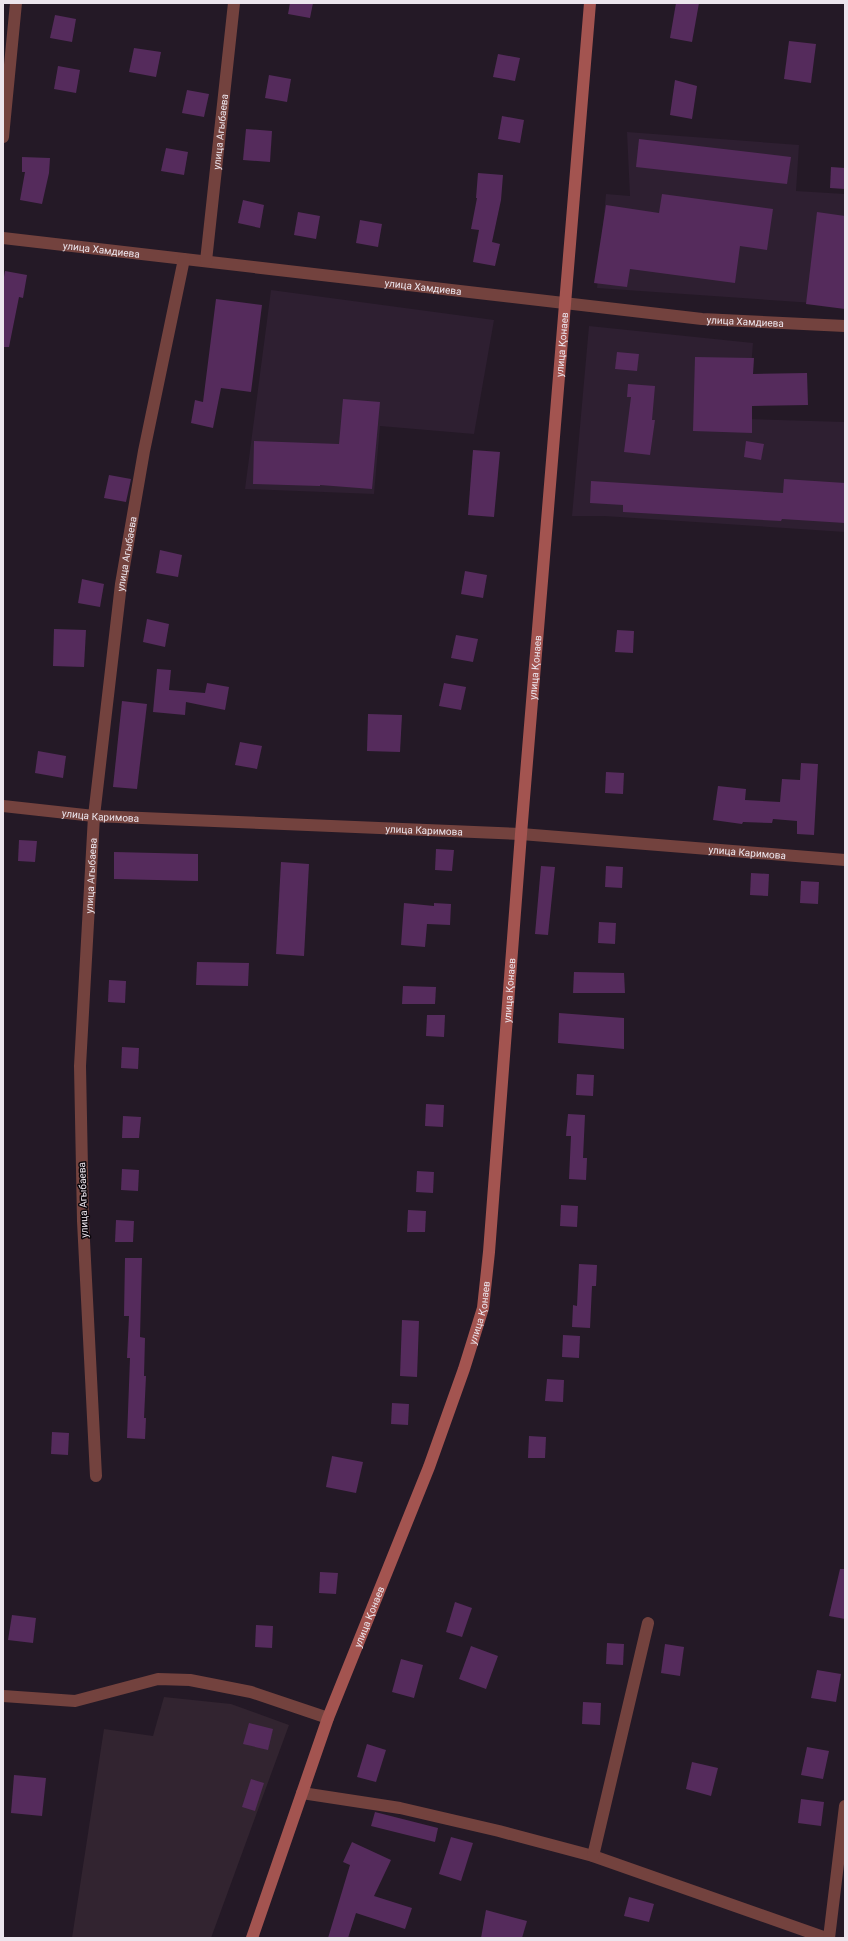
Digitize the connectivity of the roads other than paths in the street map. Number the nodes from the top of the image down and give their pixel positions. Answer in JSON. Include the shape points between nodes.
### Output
{"nodes":[{"id":1,"x":16,"y":3,"type":"edge"},
{"id":2,"x":234,"y":3,"type":"edge"},
{"id":3,"x":590,"y":3,"type":"edge"},
{"id":4,"x":3,"y":137,"type":"edge"},
{"id":5,"x":3,"y":238,"type":"edge"},
{"id":6,"x":184,"y":259,"type":"junction"},
{"id":7,"x":206,"y":261,"type":"junction"},
{"id":8,"x":566,"y":303,"type":"junction"},
{"id":9,"x":845,"y":326,"type":"edge"},
{"id":10,"x":3,"y":806,"type":"edge"},
{"id":11,"x":94,"y":816,"type":"junction"},
{"id":12,"x":521,"y":834,"type":"junction"},
{"id":13,"x":845,"y":860,"type":"edge"},
{"id":14,"x":96,"y":1476,"type":"dead end"},
{"id":15,"x":648,"y":1622,"type":"dead end"},
{"id":16,"x":3,"y":1696,"type":"edge"},
{"id":17,"x":328,"y":1718,"type":"junction"},
{"id":18,"x":302,"y":1793,"type":"junction"},
{"id":19,"x":845,"y":1806,"type":"edge"},
{"id":20,"x":593,"y":1856,"type":"junction"},
{"id":21,"x":252,"y":1938,"type":"edge"},
{"id":22,"x":828,"y":1938,"type":"edge"}],
"edges":[{"from":1,"to":4,"type":"street"},
{"from":2,"to":7,"type":"street","name":"улица Агыбаева"},
{"from":3,"to":8,"type":"main road","name":"улица Қонаев"},
{"from":5,"to":6,"type":"street","name":"улица Хамдиева"},
{"from":6,"to":7,"type":"street","name":"улица Хамдиева"},
{"from":6,"to":11,"type":"street","name":"улица Агыбаева","via":[[144,451],[121,584]]},
{"from":7,"to":8,"type":"street","name":"улица Хамдиева"},
{"from":8,"to":9,"type":"street","name":"улица Хамдиева","via":[[702,319]]},
{"from":8,"to":12,"type":"main road","name":"улица Қонаев"},
{"from":10,"to":11,"type":"street","name":"улица Каримова"},
{"from":11,"to":12,"type":"street","name":"улица Каримова"},
{"from":11,"to":14,"type":"street","name":"улица Агыбаева","via":[[80,1066],[83,1221]]},
{"from":12,"to":13,"type":"street","name":"улица Каримова"},
{"from":12,"to":17,"type":"main road","name":"улица Қонаев","via":[[483,1308],[429,1467]]},
{"from":15,"to":20,"type":"street"},
{"from":16,"to":17,"type":"street","via":[[75,1701],[158,1679],[190,1680],[251,1692]]},
{"from":17,"to":18,"type":"main road","name":"улица Қонаев"},
{"from":18,"to":20,"type":"street","via":[[400,1808]]},
{"from":18,"to":21,"type":"main road","name":"улица Қонаев"},
{"from":19,"to":22,"type":"street"},
{"from":20,"to":22,"type":"street"}]}
